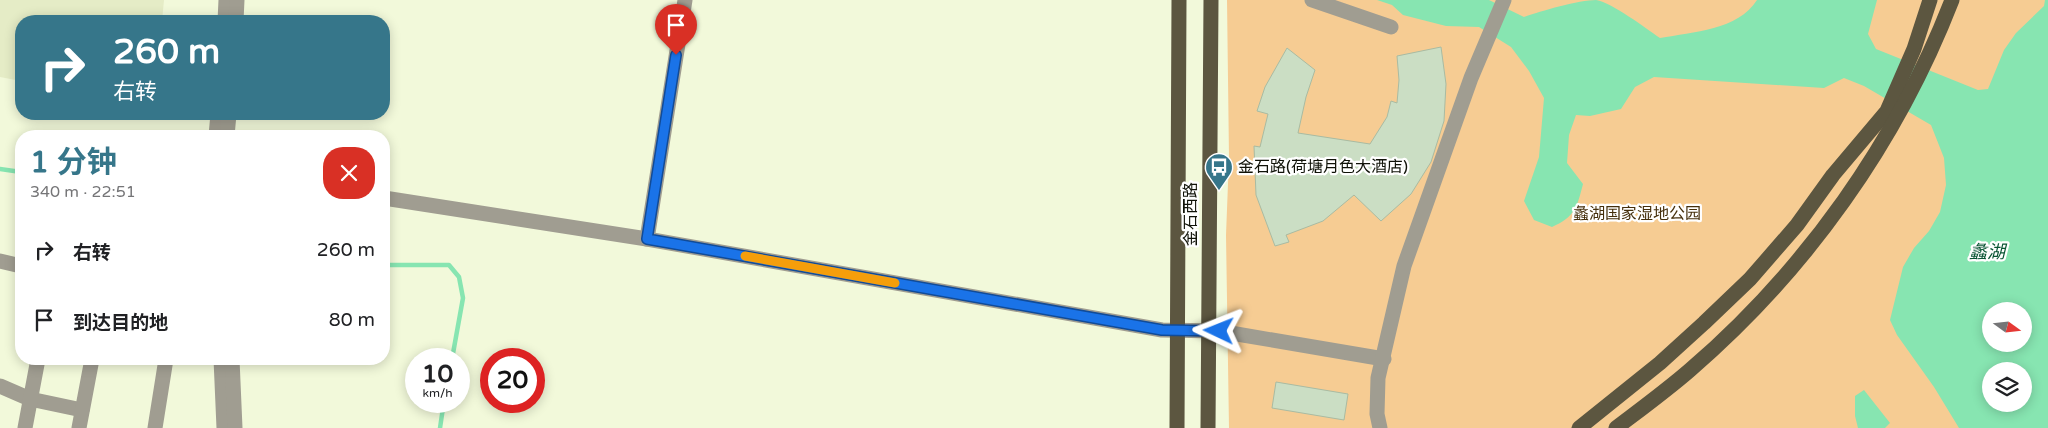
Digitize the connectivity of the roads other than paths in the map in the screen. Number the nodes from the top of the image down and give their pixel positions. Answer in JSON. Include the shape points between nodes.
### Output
{"nodes":[{"id":1,"x":226,"y":0,"type":"edge"},
{"id":2,"x":237,"y":0,"type":"edge"},
{"id":3,"x":685,"y":0,"type":"edge"},
{"id":4,"x":1179,"y":0,"type":"edge"},
{"id":5,"x":1211,"y":0,"type":"edge"},
{"id":6,"x":1312,"y":0,"type":"edge"},
{"id":7,"x":1504,"y":0,"type":"edge"},
{"id":8,"x":1930,"y":0,"type":"edge"},
{"id":9,"x":1952,"y":0,"type":"edge"},
{"id":10,"x":225,"y":15,"type":"edge"},
{"id":11,"x":236,"y":15,"type":"edge"},
{"id":12,"x":1391,"y":27,"type":"dead end"},
{"id":13,"x":1893,"y":114,"type":"junction"},
{"id":14,"x":390,"y":199,"type":"edge"},
{"id":15,"x":647,"y":239,"type":"junction"},
{"id":16,"x":0,"y":261,"type":"edge"},
{"id":17,"x":15,"y":265,"type":"edge"},
{"id":18,"x":1177,"y":330,"type":"junction"},
{"id":19,"x":1208,"y":331,"type":"junction"},
{"id":20,"x":1384,"y":359,"type":"junction"},
{"id":21,"x":37,"y":365,"type":"edge"},
{"id":22,"x":91,"y":365,"type":"edge"},
{"id":23,"x":165,"y":365,"type":"edge"},
{"id":24,"x":220,"y":365,"type":"edge"},
{"id":25,"x":232,"y":365,"type":"edge"},
{"id":26,"x":0,"y":386,"type":"edge"},
{"id":27,"x":30,"y":399,"type":"junction"},
{"id":28,"x":82,"y":410,"type":"junction"},
{"id":29,"x":25,"y":428,"type":"edge"},
{"id":30,"x":79,"y":428,"type":"edge"},
{"id":31,"x":155,"y":428,"type":"edge"},
{"id":32,"x":224,"y":428,"type":"edge"},
{"id":33,"x":236,"y":428,"type":"edge"},
{"id":34,"x":1177,"y":428,"type":"edge"},
{"id":35,"x":1208,"y":428,"type":"edge"},
{"id":36,"x":1380,"y":428,"type":"edge"},
{"id":37,"x":1579,"y":428,"type":"edge"},
{"id":38,"x":1616,"y":428,"type":"edge"}],
"edges":[{"from":1,"to":10,"type":"street"},
{"from":2,"to":11,"type":"street"},
{"from":3,"to":15,"type":"street"},
{"from":4,"to":18,"type":"main road","name":"金石西路"},
{"from":5,"to":19,"type":"main road","name":"金石西路"},
{"from":6,"to":12,"type":"street"},
{"from":7,"to":20,"type":"street","via":[[1437,170],[1404,266]]},
{"from":8,"to":13,"type":"main road"},
{"from":9,"to":13,"type":"main road","via":[[1928,59]]},
{"from":13,"to":37,"type":"main road","via":[[1834,175],[1797,225],[1750,279],[1660,363]]},
{"from":13,"to":38,"type":"main road","via":[[1878,152],[1846,199],[1749,315],[1690,370]]},
{"from":14,"to":15,"type":"street"},
{"from":15,"to":18,"type":"street","via":[[1162,330]]},
{"from":16,"to":17,"type":"street"},
{"from":18,"to":19,"type":"street"},
{"from":18,"to":34,"type":"main road","name":"金石西路"},
{"from":19,"to":20,"type":"street"},
{"from":19,"to":35,"type":"main road","name":"金石西路"},
{"from":20,"to":36,"type":"street","via":[[1378,378]]},
{"from":21,"to":27,"type":"street"},
{"from":22,"to":28,"type":"street"},
{"from":23,"to":31,"type":"street"},
{"from":24,"to":32,"type":"street"},
{"from":25,"to":33,"type":"street"},
{"from":26,"to":27,"type":"street"},
{"from":27,"to":28,"type":"street"},
{"from":27,"to":29,"type":"street"},
{"from":28,"to":30,"type":"street"}]}
